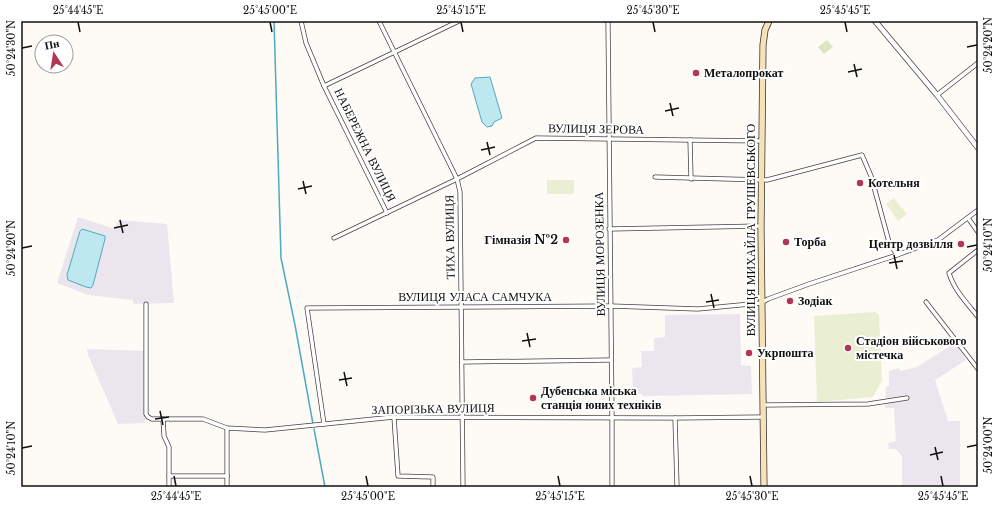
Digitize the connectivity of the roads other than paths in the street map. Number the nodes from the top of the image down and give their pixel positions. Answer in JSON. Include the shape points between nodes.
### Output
{"nodes":[{"id":1,"x":301,"y":21,"type":"edge"},
{"id":2,"x":379,"y":21,"type":"edge"},
{"id":3,"x":459,"y":21,"type":"edge"},
{"id":4,"x":608,"y":21,"type":"edge"},
{"id":5,"x":769,"y":21,"type":"edge"},
{"id":6,"x":875,"y":21,"type":"edge"},
{"id":7,"x":394,"y":53,"type":"junction"},
{"id":8,"x":978,"y":63,"type":"edge"},
{"id":9,"x":324,"y":86,"type":"junction"},
{"id":10,"x":937,"y":95,"type":"junction"},
{"id":11,"x":608,"y":139,"type":"junction"},
{"id":12,"x":690,"y":140,"type":"junction"},
{"id":13,"x":761,"y":141,"type":"junction"},
{"id":14,"x":978,"y":148,"type":"edge"},
{"id":15,"x":656,"y":177,"type":"dead end"},
{"id":16,"x":457,"y":179,"type":"junction"},
{"id":17,"x":691,"y":179,"type":"junction"},
{"id":18,"x":761,"y":181,"type":"junction"},
{"id":19,"x":978,"y":210,"type":"edge"},
{"id":20,"x":387,"y":213,"type":"junction"},
{"id":21,"x":968,"y":218,"type":"junction"},
{"id":22,"x":761,"y":226,"type":"junction"},
{"id":23,"x":609,"y":229,"type":"junction"},
{"id":24,"x":978,"y":232,"type":"edge"},
{"id":25,"x":334,"y":238,"type":"dead end"},
{"id":26,"x":978,"y":250,"type":"edge"},
{"id":27,"x":897,"y":255,"type":"junction"},
{"id":28,"x":926,"y":302,"type":"dead end"},
{"id":29,"x":762,"y":303,"type":"junction"},
{"id":30,"x":146,"y":304,"type":"dead end"},
{"id":31,"x":611,"y":306,"type":"junction"},
{"id":32,"x":461,"y":308,"type":"junction"},
{"id":33,"x":978,"y":317,"type":"edge"},
{"id":34,"x":611,"y":360,"type":"junction"},
{"id":35,"x":462,"y":362,"type":"junction"},
{"id":36,"x":978,"y":369,"type":"edge"},
{"id":37,"x":907,"y":398,"type":"dead end"},
{"id":38,"x":763,"y":405,"type":"junction"},
{"id":39,"x":394,"y":417,"type":"junction"},
{"id":40,"x":763,"y":417,"type":"junction"},
{"id":41,"x":462,"y":418,"type":"junction"},
{"id":42,"x":612,"y":418,"type":"junction"},
{"id":43,"x":675,"y":418,"type":"junction"},
{"id":44,"x":163,"y":419,"type":"junction"},
{"id":45,"x":324,"y":424,"type":"junction"},
{"id":46,"x":227,"y":428,"type":"junction"},
{"id":47,"x":169,"y":476,"type":"junction"},
{"id":48,"x":227,"y":476,"type":"junction"},
{"id":49,"x":169,"y":487,"type":"edge"},
{"id":50,"x":227,"y":487,"type":"edge"},
{"id":51,"x":433,"y":487,"type":"edge"},
{"id":52,"x":463,"y":487,"type":"edge"},
{"id":53,"x":612,"y":487,"type":"edge"},
{"id":54,"x":677,"y":487,"type":"edge"},
{"id":55,"x":764,"y":487,"type":"edge"}],
"edges":[{"from":1,"to":9,"type":"street","name":"НАБЕРЕЖНА ВУЛИЦЯ","via":[[306,43]]},
{"from":2,"to":7,"type":"street","name":"ТИХА ВУЛИЦЯ"},
{"from":3,"to":7,"type":"street"},
{"from":4,"to":11,"type":"street","name":"ВУЛИЦЯ МОРОЗЕНКА"},
{"from":5,"to":13,"type":"main road","name":"ВУЛИЦЯ МИХАЙЛА ГРУШЕВСЬКОГО","via":[[763,45]]},
{"from":6,"to":10,"type":"street"},
{"from":7,"to":9,"type":"street"},
{"from":7,"to":16,"type":"street","name":"ТИХА ВУЛИЦЯ"},
{"from":8,"to":10,"type":"street"},
{"from":9,"to":20,"type":"street","name":"НАБЕРЕЖНА ВУЛИЦЯ"},
{"from":10,"to":14,"type":"street"},
{"from":11,"to":12,"type":"street","name":"ВУЛИЦЯ ЗЕРОВА"},
{"from":11,"to":16,"type":"street","name":"ВУЛИЦЯ ЗЕРОВА","via":[[536,138]]},
{"from":11,"to":23,"type":"street","name":"ВУЛИЦЯ МОРОЗЕНКА"},
{"from":12,"to":13,"type":"street","name":"ВУЛИЦЯ ЗЕРОВА"},
{"from":12,"to":17,"type":"street"},
{"from":13,"to":18,"type":"main road","name":"ВУЛИЦЯ МИХАЙЛА ГРУШЕВСЬКОГО"},
{"from":15,"to":17,"type":"street"},
{"from":16,"to":20,"type":"street","name":"ВУЛИЦЯ ЗЕРОВА"},
{"from":16,"to":32,"type":"street","name":"ТИХА ВУЛИЦЯ","via":[[460,192]]},
{"from":17,"to":18,"type":"street"},
{"from":18,"to":22,"type":"main road","name":"ВУЛИЦЯ МИХАЙЛА ГРУШЕВСЬКОГО"},
{"from":18,"to":27,"type":"street","via":[[862,155],[872,176],[889,242]]},
{"from":19,"to":21,"type":"street","name":"ВУЛИЦЯ УЛАСА САМЧУКА"},
{"from":20,"to":25,"type":"street","name":"ВУЛИЦЯ ЗЕРОВА"},
{"from":21,"to":24,"type":"street"},
{"from":21,"to":27,"type":"street","name":"ВУЛИЦЯ УЛАСА САМЧУКА","via":[[938,240]]},
{"from":22,"to":23,"type":"street"},
{"from":22,"to":29,"type":"main road","name":"ВУЛИЦЯ МИХАЙЛА ГРУШЕВСЬКОГО"},
{"from":23,"to":31,"type":"street","name":"ВУЛИЦЯ МОРОЗЕНКА"},
{"from":26,"to":33,"type":"street","via":[[949,273],[957,290]]},
{"from":27,"to":29,"type":"street","name":"ВУЛИЦЯ УЛАСА САМЧУКА","via":[[809,284]]},
{"from":28,"to":36,"type":"street"},
{"from":29,"to":31,"type":"street","name":"ВУЛИЦЯ УЛАСА САМЧУКА","via":[[698,309]]},
{"from":29,"to":38,"type":"main road","name":"ВУЛИЦЯ МИХАЙЛА ГРУШЕВСЬКОГО"},
{"from":30,"to":44,"type":"street","name":"ЗАПОРІЗЬКА ВУЛИЦЯ","via":[[146,414],[149,418]]},
{"from":31,"to":32,"type":"street","name":"ВУЛИЦЯ УЛАСА САМЧУКА"},
{"from":31,"to":34,"type":"street","name":"ВУЛИЦЯ МОРОЗЕНКА"},
{"from":32,"to":35,"type":"street","name":"ТИХА ВУЛИЦЯ"},
{"from":32,"to":45,"type":"street","name":"ВУЛИЦЯ УЛАСА САМЧУКА","via":[[307,308]]},
{"from":34,"to":35,"type":"street"},
{"from":34,"to":42,"type":"street","name":"ВУЛИЦЯ МОРОЗЕНКА"},
{"from":35,"to":41,"type":"street","name":"ТИХА ВУЛИЦЯ"},
{"from":37,"to":38,"type":"street","via":[[868,404]]},
{"from":38,"to":40,"type":"main road","name":"ВУЛИЦЯ МИХАЙЛА ГРУШЕВСЬКОГО"},
{"from":39,"to":41,"type":"street","name":"ЗАПОРІЗЬКА ВУЛИЦЯ"},
{"from":39,"to":45,"type":"street","name":"ЗАПОРІЗЬКА ВУЛИЦЯ"},
{"from":39,"to":51,"type":"street","via":[[398,476],[433,477]]},
{"from":40,"to":43,"type":"street","name":"ЗАПОРІЗЬКА ВУЛИЦЯ"},
{"from":40,"to":55,"type":"main road","name":"ВУЛИЦЯ МИХАЙЛА ГРУШЕВСЬКОГО"},
{"from":41,"to":42,"type":"street","name":"ЗАПОРІЗЬКА ВУЛИЦЯ"},
{"from":41,"to":52,"type":"street","name":"ТИХА ВУЛИЦЯ"},
{"from":42,"to":43,"type":"street","name":"ЗАПОРІЗЬКА ВУЛИЦЯ"},
{"from":42,"to":53,"type":"street","name":"ВУЛИЦЯ МОРОЗЕНКА"},
{"from":43,"to":54,"type":"street"},
{"from":44,"to":46,"type":"street","name":"ЗАПОРІЗЬКА ВУЛИЦЯ","via":[[203,419]]},
{"from":44,"to":47,"type":"street","via":[[164,436],[169,447]]},
{"from":45,"to":46,"type":"street","name":"ЗАПОРІЗЬКА ВУЛИЦЯ","via":[[265,430]]},
{"from":46,"to":48,"type":"street"},
{"from":47,"to":48,"type":"street"},
{"from":47,"to":49,"type":"street"},
{"from":48,"to":50,"type":"street"}]}
